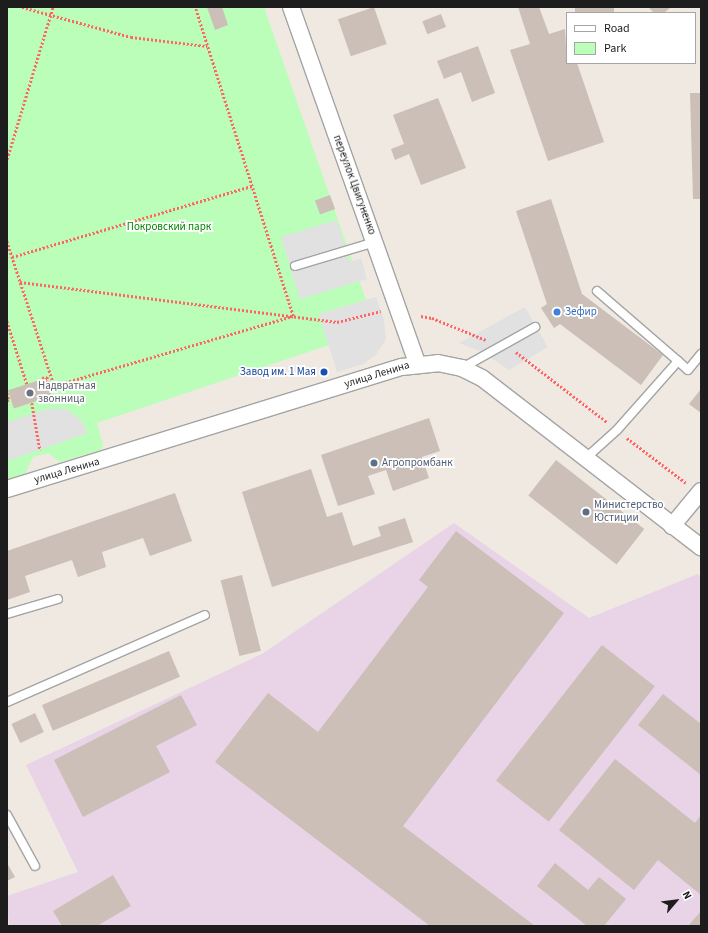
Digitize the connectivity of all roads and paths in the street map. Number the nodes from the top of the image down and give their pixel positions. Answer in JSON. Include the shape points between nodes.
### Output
{"nodes":[{"id":1,"x":22,"y":7,"type":"edge"},
{"id":2,"x":53,"y":7,"type":"edge"},
{"id":3,"x":194,"y":7,"type":"edge"},
{"id":4,"x":291,"y":7,"type":"edge"},
{"id":5,"x":50,"y":16,"type":"junction"},
{"id":6,"x":207,"y":46,"type":"junction"},
{"id":7,"x":7,"y":159,"type":"edge"},
{"id":8,"x":252,"y":186,"type":"junction"},
{"id":9,"x":7,"y":241,"type":"edge"},
{"id":10,"x":375,"y":242,"type":"junction"},
{"id":11,"x":12,"y":257,"type":"junction"},
{"id":12,"x":295,"y":266,"type":"dead end"},
{"id":13,"x":20,"y":282,"type":"junction"},
{"id":14,"x":597,"y":290,"type":"dead end"},
{"id":15,"x":385,"y":310,"type":"dead end"},
{"id":16,"x":293,"y":316,"type":"junction"},
{"id":17,"x":421,"y":316,"type":"dead end"},
{"id":18,"x":7,"y":321,"type":"edge"},
{"id":19,"x":535,"y":327,"type":"dead end"},
{"id":20,"x":503,"y":345,"type":"junction"},
{"id":21,"x":701,"y":354,"type":"edge"},
{"id":22,"x":678,"y":361,"type":"junction"},
{"id":23,"x":417,"y":363,"type":"junction"},
{"id":24,"x":462,"y":368,"type":"junction"},
{"id":25,"x":50,"y":374,"type":"junction"},
{"id":26,"x":48,"y":383,"type":"dead end"},
{"id":27,"x":27,"y":384,"type":"dead end"},
{"id":28,"x":54,"y":385,"type":"junction"},
{"id":29,"x":50,"y":387,"type":"dead end"},
{"id":30,"x":7,"y":393,"type":"edge"},
{"id":31,"x":7,"y":401,"type":"edge"},
{"id":32,"x":32,"y":403,"type":"dead end"},
{"id":33,"x":617,"y":430,"type":"junction"},
{"id":34,"x":40,"y":450,"type":"dead end"},
{"id":35,"x":587,"y":457,"type":"junction"},
{"id":36,"x":7,"y":489,"type":"edge"},
{"id":37,"x":700,"y":492,"type":"edge"},
{"id":38,"x":672,"y":526,"type":"junction"},
{"id":39,"x":701,"y":548,"type":"edge"},
{"id":40,"x":58,"y":599,"type":"dead end"},
{"id":41,"x":7,"y":614,"type":"edge"},
{"id":42,"x":205,"y":615,"type":"dead end"},
{"id":43,"x":7,"y":702,"type":"edge"},
{"id":44,"x":7,"y":815,"type":"edge"},
{"id":45,"x":35,"y":866,"type":"dead end"}],
"edges":[{"from":1,"to":5,"type":"path"},
{"from":2,"to":5,"type":"path"},
{"from":3,"to":6,"type":"path"},
{"from":4,"to":10,"type":"street","name":"переулок Цвигуненко"},
{"from":5,"to":6,"type":"path","via":[[131,37]]},
{"from":5,"to":7,"type":"path"},
{"from":6,"to":8,"type":"path"},
{"from":8,"to":11,"type":"path"},
{"from":8,"to":16,"type":"path"},
{"from":9,"to":11,"type":"path"},
{"from":10,"to":12,"type":"lane"},
{"from":10,"to":23,"type":"street","name":"переулок Цвигуненко"},
{"from":11,"to":13,"type":"path"},
{"from":13,"to":16,"type":"path"},
{"from":13,"to":25,"type":"path"},
{"from":14,"to":22,"type":"lane"},
{"from":15,"to":16,"type":"path","via":[[337,322]]},
{"from":16,"to":28,"type":"path"},
{"from":17,"to":20,"type":"path"},
{"from":18,"to":27,"type":"path"},
{"from":19,"to":20,"type":"lane"},
{"from":20,"to":24,"type":"lane"},
{"from":20,"to":33,"type":"path","via":[[524,355]]},
{"from":21,"to":22,"type":"lane","via":[[688,370]]},
{"from":22,"to":33,"type":"lane"},
{"from":23,"to":24,"type":"street","name":"улица Ленина"},
{"from":23,"to":36,"type":"street","name":"улица Ленина"},
{"from":24,"to":35,"type":"street","name":"улица Ленина","via":[[482,378]]},
{"from":25,"to":26,"type":"path","via":[[44,376],[45,378],[47,378],[48,382],[44,383],[42,378],[47,377],[49,383]]},
{"from":25,"to":28,"type":"path"},
{"from":28,"to":29,"type":"path"},
{"from":30,"to":31,"type":"path"},
{"from":32,"to":34,"type":"path"},
{"from":33,"to":35,"type":"lane"},
{"from":33,"to":37,"type":"path"},
{"from":35,"to":38,"type":"street","name":"улица Ленина"},
{"from":37,"to":38,"type":"street"},
{"from":38,"to":39,"type":"street","name":"улица Ленина"},
{"from":40,"to":41,"type":"lane"},
{"from":42,"to":43,"type":"lane"},
{"from":44,"to":45,"type":"lane"}]}
